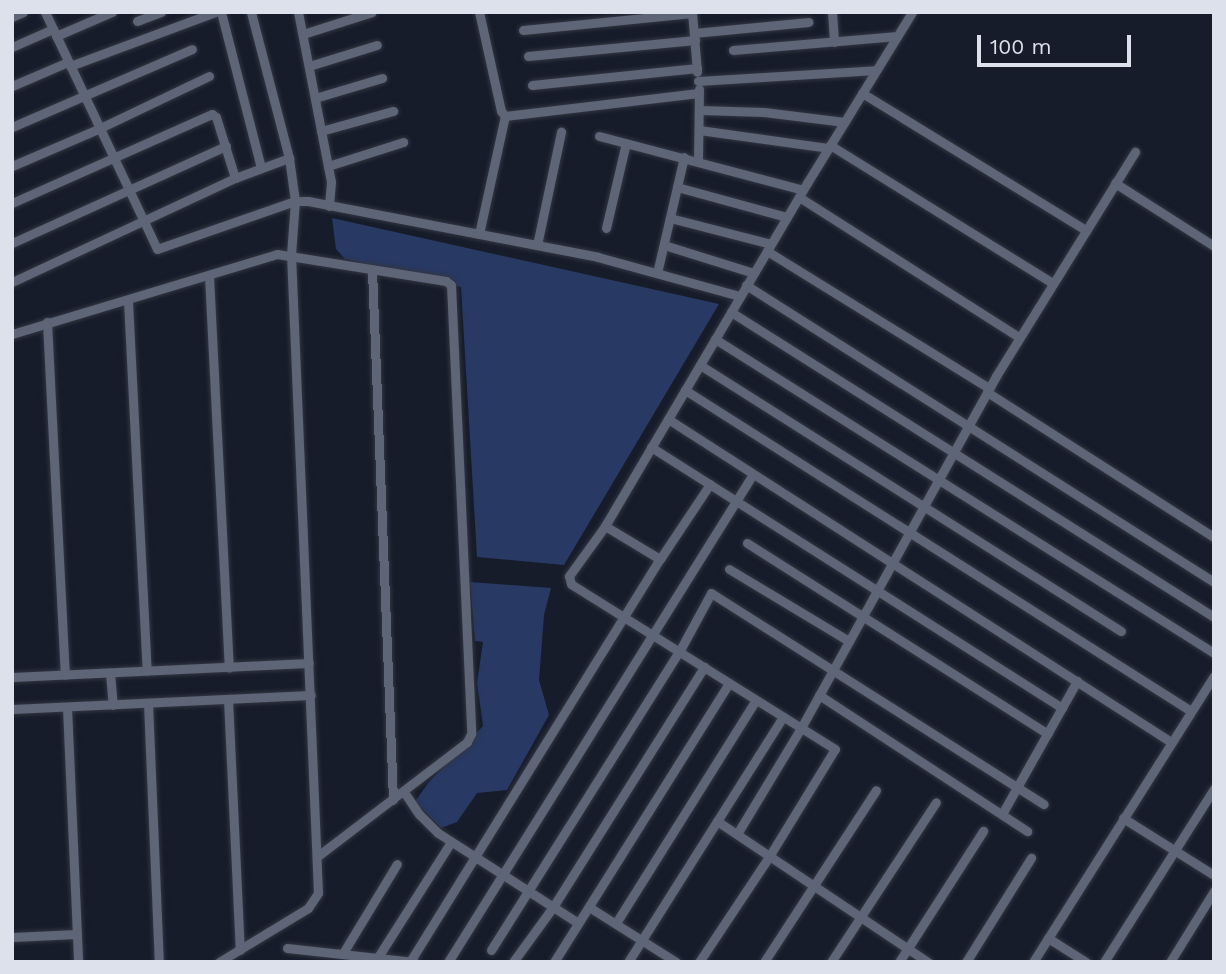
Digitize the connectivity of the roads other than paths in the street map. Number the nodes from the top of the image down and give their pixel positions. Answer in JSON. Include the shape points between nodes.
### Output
{"nodes":[{"id":1,"x":23,"y":12,"type":"edge"},
{"id":2,"x":45,"y":12,"type":"edge"},
{"id":3,"x":112,"y":12,"type":"edge"},
{"id":4,"x":161,"y":12,"type":"edge"},
{"id":5,"x":215,"y":12,"type":"edge"},
{"id":6,"x":221,"y":12,"type":"edge"},
{"id":7,"x":251,"y":12,"type":"edge"},
{"id":8,"x":298,"y":12,"type":"edge"},
{"id":9,"x":372,"y":12,"type":"edge"},
{"id":10,"x":479,"y":12,"type":"edge"},
{"id":11,"x":692,"y":12,"type":"edge"},
{"id":12,"x":832,"y":12,"type":"edge"},
{"id":13,"x":912,"y":12,"type":"edge"},
{"id":14,"x":12,"y":17,"type":"edge"},
{"id":15,"x":137,"y":21,"type":"dead end"},
{"id":16,"x":808,"y":22,"type":"dead end"},
{"id":17,"x":523,"y":30,"type":"dead end"},
{"id":18,"x":54,"y":33,"type":"junction"},
{"id":19,"x":303,"y":34,"type":"junction"},
{"id":20,"x":694,"y":36,"type":"junction"},
{"id":21,"x":897,"y":36,"type":"junction"},
{"id":22,"x":834,"y":42,"type":"junction"},
{"id":23,"x":377,"y":46,"type":"dead end"},
{"id":24,"x":12,"y":47,"type":"edge"},
{"id":25,"x":192,"y":49,"type":"dead end"},
{"id":26,"x":733,"y":50,"type":"dead end"},
{"id":27,"x":528,"y":56,"type":"dead end"},
{"id":28,"x":69,"y":64,"type":"junction"},
{"id":29,"x":309,"y":66,"type":"junction"},
{"id":30,"x":697,"y":68,"type":"junction"},
{"id":31,"x":877,"y":70,"type":"junction"},
{"id":32,"x":209,"y":76,"type":"dead end"},
{"id":33,"x":383,"y":78,"type":"dead end"},
{"id":34,"x":698,"y":81,"type":"junction"},
{"id":35,"x":532,"y":85,"type":"dead end"},
{"id":36,"x":12,"y":86,"type":"edge"},
{"id":37,"x":699,"y":93,"type":"junction"},
{"id":38,"x":862,"y":93,"type":"junction"},
{"id":39,"x":83,"y":96,"type":"junction"},
{"id":40,"x":315,"y":98,"type":"junction"},
{"id":41,"x":700,"y":110,"type":"junction"},
{"id":42,"x":393,"y":111,"type":"dead end"},
{"id":43,"x":505,"y":116,"type":"junction"},
{"id":44,"x":844,"y":122,"type":"junction"},
{"id":45,"x":12,"y":127,"type":"edge"},
{"id":46,"x":98,"y":130,"type":"junction"},
{"id":47,"x":699,"y":130,"type":"junction"},
{"id":48,"x":321,"y":131,"type":"junction"},
{"id":49,"x":561,"y":132,"type":"dead end"},
{"id":50,"x":599,"y":136,"type":"dead end"},
{"id":51,"x":402,"y":142,"type":"dead end"},
{"id":52,"x":626,"y":143,"type":"junction"},
{"id":53,"x":226,"y":146,"type":"junction"},
{"id":54,"x":829,"y":146,"type":"junction"},
{"id":55,"x":1135,"y":152,"type":"dead end"},
{"id":56,"x":684,"y":157,"type":"junction"},
{"id":57,"x":289,"y":158,"type":"junction"},
{"id":58,"x":113,"y":159,"type":"junction"},
{"id":59,"x":698,"y":161,"type":"junction"},
{"id":60,"x":12,"y":166,"type":"edge"},
{"id":61,"x":328,"y":166,"type":"junction"},
{"id":62,"x":261,"y":168,"type":"junction"},
{"id":63,"x":235,"y":178,"type":"junction"},
{"id":64,"x":1115,"y":183,"type":"junction"},
{"id":65,"x":677,"y":187,"type":"junction"},
{"id":66,"x":129,"y":191,"type":"junction"},
{"id":67,"x":801,"y":193,"type":"junction"},
{"id":68,"x":295,"y":201,"type":"junction"},
{"id":69,"x":12,"y":203,"type":"edge"},
{"id":70,"x":329,"y":206,"type":"junction"},
{"id":71,"x":787,"y":217,"type":"junction"},
{"id":72,"x":670,"y":218,"type":"junction"},
{"id":73,"x":145,"y":220,"type":"junction"},
{"id":74,"x":606,"y":228,"type":"dead end"},
{"id":75,"x":1086,"y":230,"type":"junction"},
{"id":76,"x":479,"y":234,"type":"junction"},
{"id":77,"x":12,"y":243,"type":"edge"},
{"id":78,"x":664,"y":245,"type":"junction"},
{"id":79,"x":537,"y":246,"type":"junction"},
{"id":80,"x":1214,"y":246,"type":"edge"},
{"id":81,"x":769,"y":247,"type":"junction"},
{"id":82,"x":290,"y":255,"type":"junction"},
{"id":83,"x":372,"y":270,"type":"junction"},
{"id":84,"x":657,"y":273,"type":"junction"},
{"id":85,"x":754,"y":273,"type":"junction"},
{"id":86,"x":209,"y":276,"type":"junction"},
{"id":87,"x":12,"y":282,"type":"edge"},
{"id":88,"x":1053,"y":283,"type":"junction"},
{"id":89,"x":746,"y":285,"type":"junction"},
{"id":90,"x":740,"y":296,"type":"junction"},
{"id":91,"x":128,"y":301,"type":"junction"},
{"id":92,"x":731,"y":312,"type":"junction"},
{"id":93,"x":47,"y":321,"type":"junction"},
{"id":94,"x":12,"y":334,"type":"edge"},
{"id":95,"x":1020,"y":337,"type":"junction"},
{"id":96,"x":715,"y":339,"type":"junction"},
{"id":97,"x":700,"y":365,"type":"junction"},
{"id":98,"x":685,"y":390,"type":"junction"},
{"id":99,"x":988,"y":390,"type":"junction"},
{"id":100,"x":668,"y":419,"type":"junction"},
{"id":101,"x":968,"y":424,"type":"junction"},
{"id":102,"x":651,"y":447,"type":"junction"},
{"id":103,"x":953,"y":452,"type":"junction"},
{"id":104,"x":754,"y":474,"type":"junction"},
{"id":105,"x":938,"y":478,"type":"junction"},
{"id":106,"x":710,"y":484,"type":"junction"},
{"id":107,"x":736,"y":500,"type":"junction"},
{"id":108,"x":923,"y":506,"type":"junction"},
{"id":109,"x":605,"y":526,"type":"junction"},
{"id":110,"x":908,"y":533,"type":"junction"},
{"id":111,"x":1214,"y":537,"type":"edge"},
{"id":112,"x":747,"y":543,"type":"dead end"},
{"id":113,"x":660,"y":559,"type":"junction"},
{"id":114,"x":892,"y":562,"type":"junction"},
{"id":115,"x":729,"y":569,"type":"dead end"},
{"id":116,"x":1214,"y":582,"type":"edge"},
{"id":117,"x":877,"y":589,"type":"junction"},
{"id":118,"x":862,"y":616,"type":"junction"},
{"id":119,"x":624,"y":617,"type":"junction"},
{"id":120,"x":1214,"y":617,"type":"edge"},
{"id":121,"x":1121,"y":631,"type":"dead end"},
{"id":122,"x":651,"y":634,"type":"junction"},
{"id":123,"x":849,"y":641,"type":"junction"},
{"id":124,"x":679,"y":652,"type":"junction"},
{"id":125,"x":1214,"y":653,"type":"edge"},
{"id":126,"x":309,"y":663,"type":"junction"},
{"id":127,"x":229,"y":667,"type":"junction"},
{"id":128,"x":704,"y":667,"type":"junction"},
{"id":129,"x":834,"y":668,"type":"junction"},
{"id":130,"x":147,"y":671,"type":"junction"},
{"id":131,"x":110,"y":673,"type":"junction"},
{"id":132,"x":65,"y":675,"type":"junction"},
{"id":133,"x":1214,"y":676,"type":"edge"},
{"id":134,"x":12,"y":677,"type":"edge"},
{"id":135,"x":1077,"y":681,"type":"junction"},
{"id":136,"x":729,"y":683,"type":"junction"},
{"id":137,"x":310,"y":695,"type":"junction"},
{"id":138,"x":819,"y":695,"type":"junction"},
{"id":139,"x":228,"y":699,"type":"junction"},
{"id":140,"x":756,"y":700,"type":"junction"},
{"id":141,"x":148,"y":703,"type":"junction"},
{"id":142,"x":113,"y":705,"type":"junction"},
{"id":143,"x":67,"y":707,"type":"junction"},
{"id":144,"x":1062,"y":708,"type":"junction"},
{"id":145,"x":12,"y":709,"type":"edge"},
{"id":146,"x":1191,"y":711,"type":"junction"},
{"id":147,"x":783,"y":717,"type":"junction"},
{"id":148,"x":801,"y":728,"type":"junction"},
{"id":149,"x":1048,"y":734,"type":"junction"},
{"id":150,"x":1171,"y":742,"type":"junction"},
{"id":151,"x":1018,"y":788,"type":"junction"},
{"id":152,"x":1214,"y":789,"type":"edge"},
{"id":153,"x":876,"y":790,"type":"dead end"},
{"id":154,"x":404,"y":792,"type":"junction"},
{"id":155,"x":393,"y":800,"type":"junction"},
{"id":156,"x":936,"y":802,"type":"dead end"},
{"id":157,"x":1044,"y":804,"type":"dead end"},
{"id":158,"x":1002,"y":814,"type":"junction"},
{"id":159,"x":1123,"y":818,"type":"junction"},
{"id":160,"x":717,"y":821,"type":"junction"},
{"id":161,"x":982,"y":831,"type":"dead end"},
{"id":162,"x":1027,"y":831,"type":"dead end"},
{"id":163,"x":737,"y":834,"type":"junction"},
{"id":164,"x":451,"y":842,"type":"junction"},
{"id":165,"x":1175,"y":851,"type":"junction"},
{"id":166,"x":770,"y":855,"type":"junction"},
{"id":167,"x":318,"y":856,"type":"junction"},
{"id":168,"x":475,"y":858,"type":"junction"},
{"id":169,"x":1031,"y":858,"type":"dead end"},
{"id":170,"x":397,"y":864,"type":"dead end"},
{"id":171,"x":502,"y":875,"type":"junction"},
{"id":172,"x":1214,"y":875,"type":"edge"},
{"id":173,"x":814,"y":885,"type":"junction"},
{"id":174,"x":528,"y":891,"type":"junction"},
{"id":175,"x":1214,"y":891,"type":"edge"},
{"id":176,"x":553,"y":907,"type":"junction"},
{"id":177,"x":589,"y":907,"type":"junction"},
{"id":178,"x":860,"y":916,"type":"junction"},
{"id":179,"x":579,"y":923,"type":"junction"},
{"id":180,"x":616,"y":923,"type":"junction"},
{"id":181,"x":77,"y":934,"type":"junction"},
{"id":182,"x":12,"y":937,"type":"edge"},
{"id":183,"x":1048,"y":938,"type":"junction"},
{"id":184,"x":643,"y":940,"type":"junction"},
{"id":185,"x":286,"y":948,"type":"dead end"},
{"id":186,"x":908,"y":948,"type":"junction"},
{"id":187,"x":240,"y":950,"type":"junction"},
{"id":188,"x":491,"y":950,"type":"dead end"},
{"id":189,"x":343,"y":953,"type":"junction"},
{"id":190,"x":378,"y":957,"type":"junction"},
{"id":191,"x":662,"y":958,"type":"edge"},
{"id":192,"x":413,"y":961,"type":"edge"},
{"id":193,"x":451,"y":961,"type":"edge"},
{"id":194,"x":78,"y":962,"type":"edge"},
{"id":195,"x":159,"y":962,"type":"edge"},
{"id":196,"x":219,"y":962,"type":"edge"},
{"id":197,"x":513,"y":962,"type":"edge"},
{"id":198,"x":554,"y":962,"type":"edge"},
{"id":199,"x":628,"y":962,"type":"edge"},
{"id":200,"x":676,"y":962,"type":"edge"},
{"id":201,"x":699,"y":962,"type":"edge"},
{"id":202,"x":764,"y":962,"type":"edge"},
{"id":203,"x":831,"y":962,"type":"edge"},
{"id":204,"x":899,"y":962,"type":"edge"},
{"id":205,"x":928,"y":962,"type":"edge"},
{"id":206,"x":966,"y":962,"type":"edge"},
{"id":207,"x":1033,"y":962,"type":"edge"},
{"id":208,"x":1086,"y":962,"type":"edge"},
{"id":209,"x":1104,"y":962,"type":"edge"},
{"id":210,"x":1170,"y":962,"type":"edge"}],
"edges":[{"from":1,"to":14,"type":"street"},
{"from":2,"to":18,"type":"street"},
{"from":3,"to":18,"type":"street"},
{"from":4,"to":15,"type":"street"},
{"from":5,"to":28,"type":"street"},
{"from":6,"to":62,"type":"street"},
{"from":7,"to":57,"type":"street"},
{"from":8,"to":19,"type":"street"},
{"from":9,"to":19,"type":"street"},
{"from":10,"to":43,"type":"street"},
{"from":11,"to":17,"type":"street"},
{"from":11,"to":20,"type":"street"},
{"from":12,"to":22,"type":"street"},
{"from":13,"to":21,"type":"street"},
{"from":16,"to":20,"type":"street"},
{"from":18,"to":24,"type":"street"},
{"from":18,"to":28,"type":"street"},
{"from":19,"to":29,"type":"street"},
{"from":20,"to":27,"type":"street"},
{"from":20,"to":30,"type":"street"},
{"from":21,"to":22,"type":"street"},
{"from":21,"to":31,"type":"street"},
{"from":22,"to":26,"type":"street"},
{"from":23,"to":29,"type":"street"},
{"from":25,"to":39,"type":"street"},
{"from":28,"to":36,"type":"street"},
{"from":28,"to":39,"type":"street"},
{"from":29,"to":40,"type":"street"},
{"from":30,"to":34,"type":"street"},
{"from":30,"to":35,"type":"street"},
{"from":31,"to":34,"type":"street"},
{"from":31,"to":38,"type":"street"},
{"from":32,"to":46,"type":"street"},
{"from":33,"to":40,"type":"street"},
{"from":34,"to":37,"type":"street"},
{"from":37,"to":41,"type":"street"},
{"from":37,"to":43,"type":"street"},
{"from":38,"to":44,"type":"street"},
{"from":38,"to":75,"type":"street"},
{"from":39,"to":45,"type":"street"},
{"from":39,"to":46,"type":"street"},
{"from":40,"to":48,"type":"street"},
{"from":41,"to":44,"type":"street"},
{"from":41,"to":47,"type":"street"},
{"from":42,"to":48,"type":"street"},
{"from":43,"to":76,"type":"street"},
{"from":44,"to":54,"type":"street"},
{"from":46,"to":58,"type":"street"},
{"from":46,"to":60,"type":"street"},
{"from":47,"to":54,"type":"street"},
{"from":47,"to":59,"type":"street"},
{"from":48,"to":61,"type":"street"},
{"from":49,"to":79,"type":"street"},
{"from":50,"to":52,"type":"street"},
{"from":51,"to":61,"type":"street"},
{"from":52,"to":56,"type":"street"},
{"from":52,"to":74,"type":"street"},
{"from":53,"to":58,"type":"street","via":[[212,114]]},
{"from":53,"to":63,"type":"street"},
{"from":53,"to":66,"type":"street"},
{"from":54,"to":67,"type":"street"},
{"from":54,"to":88,"type":"street"},
{"from":55,"to":64,"type":"street"},
{"from":56,"to":59,"type":"street"},
{"from":56,"to":65,"type":"street"},
{"from":57,"to":62,"type":"street"},
{"from":57,"to":68,"type":"street"},
{"from":58,"to":66,"type":"street"},
{"from":58,"to":69,"type":"street"},
{"from":59,"to":67,"type":"street"},
{"from":61,"to":70,"type":"street"},
{"from":62,"to":63,"type":"street"},
{"from":63,"to":73,"type":"street"},
{"from":64,"to":75,"type":"street"},
{"from":64,"to":80,"type":"street"},
{"from":65,"to":71,"type":"street"},
{"from":65,"to":72,"type":"street"},
{"from":66,"to":73,"type":"street"},
{"from":66,"to":77,"type":"street"},
{"from":67,"to":71,"type":"street"},
{"from":67,"to":95,"type":"street"},
{"from":68,"to":70,"type":"street"},
{"from":68,"to":73,"type":"street","via":[[157,249]]},
{"from":68,"to":82,"type":"street"},
{"from":70,"to":76,"type":"street"},
{"from":71,"to":81,"type":"street"},
{"from":72,"to":78,"type":"street"},
{"from":72,"to":81,"type":"street"},
{"from":73,"to":87,"type":"street"},
{"from":75,"to":88,"type":"street"},
{"from":76,"to":79,"type":"street"},
{"from":78,"to":84,"type":"street"},
{"from":78,"to":85,"type":"street"},
{"from":79,"to":84,"type":"street"},
{"from":81,"to":85,"type":"street"},
{"from":81,"to":99,"type":"street"},
{"from":82,"to":83,"type":"street"},
{"from":82,"to":86,"type":"street","via":[[277,254]]},
{"from":82,"to":126,"type":"street"},
{"from":83,"to":154,"type":"street","via":[[446,281],[452,288],[472,730],[467,743]]},
{"from":83,"to":155,"type":"street"},
{"from":84,"to":90,"type":"street"},
{"from":85,"to":89,"type":"street"},
{"from":86,"to":91,"type":"street"},
{"from":86,"to":127,"type":"street"},
{"from":88,"to":95,"type":"street"},
{"from":89,"to":90,"type":"street"},
{"from":89,"to":101,"type":"street"},
{"from":90,"to":92,"type":"street"},
{"from":91,"to":93,"type":"street"},
{"from":91,"to":130,"type":"street"},
{"from":92,"to":96,"type":"street"},
{"from":92,"to":103,"type":"street"},
{"from":93,"to":94,"type":"street"},
{"from":93,"to":132,"type":"street"},
{"from":95,"to":99,"type":"street"},
{"from":96,"to":97,"type":"street"},
{"from":96,"to":105,"type":"street"},
{"from":97,"to":98,"type":"street"},
{"from":97,"to":108,"type":"street"},
{"from":98,"to":100,"type":"street"},
{"from":98,"to":110,"type":"street"},
{"from":99,"to":101,"type":"street"},
{"from":99,"to":111,"type":"street"},
{"from":100,"to":102,"type":"street"},
{"from":100,"to":104,"type":"street"},
{"from":101,"to":103,"type":"street"},
{"from":101,"to":116,"type":"street"},
{"from":102,"to":106,"type":"street"},
{"from":102,"to":109,"type":"street"},
{"from":103,"to":105,"type":"street"},
{"from":103,"to":120,"type":"street"},
{"from":104,"to":107,"type":"street"},
{"from":104,"to":114,"type":"street"},
{"from":105,"to":108,"type":"street"},
{"from":105,"to":125,"type":"street"},
{"from":106,"to":107,"type":"street"},
{"from":106,"to":113,"type":"street"},
{"from":107,"to":117,"type":"street"},
{"from":107,"to":122,"type":"street"},
{"from":108,"to":110,"type":"street"},
{"from":108,"to":121,"type":"street"},
{"from":109,"to":113,"type":"street"},
{"from":109,"to":119,"type":"street","via":[[569,580]]},
{"from":110,"to":114,"type":"street"},
{"from":110,"to":146,"type":"street"},
{"from":112,"to":118,"type":"street"},
{"from":113,"to":119,"type":"street"},
{"from":114,"to":117,"type":"street"},
{"from":114,"to":135,"type":"street"},
{"from":115,"to":123,"type":"street"},
{"from":117,"to":118,"type":"street"},
{"from":117,"to":144,"type":"street"},
{"from":118,"to":123,"type":"street"},
{"from":118,"to":149,"type":"street"},
{"from":119,"to":122,"type":"street"},
{"from":119,"to":168,"type":"street"},
{"from":122,"to":124,"type":"street"},
{"from":122,"to":171,"type":"street"},
{"from":123,"to":129,"type":"street"},
{"from":124,"to":128,"type":"street"},
{"from":124,"to":129,"type":"street","via":[[711,593]]},
{"from":124,"to":174,"type":"street"},
{"from":126,"to":127,"type":"street"},
{"from":126,"to":137,"type":"street"},
{"from":127,"to":130,"type":"street"},
{"from":128,"to":136,"type":"street"},
{"from":128,"to":176,"type":"street"},
{"from":129,"to":138,"type":"street"},
{"from":129,"to":151,"type":"street"},
{"from":130,"to":131,"type":"street"},
{"from":131,"to":132,"type":"street"},
{"from":131,"to":142,"type":"street"},
{"from":132,"to":134,"type":"street"},
{"from":133,"to":146,"type":"street"},
{"from":135,"to":144,"type":"street"},
{"from":135,"to":150,"type":"street"},
{"from":136,"to":140,"type":"street"},
{"from":136,"to":177,"type":"street"},
{"from":137,"to":139,"type":"street"},
{"from":137,"to":167,"type":"street"},
{"from":138,"to":148,"type":"street"},
{"from":138,"to":158,"type":"street"},
{"from":139,"to":141,"type":"street"},
{"from":139,"to":187,"type":"street"},
{"from":140,"to":147,"type":"street"},
{"from":140,"to":180,"type":"street"},
{"from":141,"to":142,"type":"street"},
{"from":141,"to":195,"type":"street"},
{"from":142,"to":143,"type":"street"},
{"from":143,"to":145,"type":"street"},
{"from":143,"to":181,"type":"street"},
{"from":144,"to":149,"type":"street"},
{"from":146,"to":150,"type":"street"},
{"from":147,"to":148,"type":"street"},
{"from":147,"to":160,"type":"street"},
{"from":148,"to":163,"type":"street"},
{"from":148,"to":166,"type":"street","via":[[835,749]]},
{"from":149,"to":151,"type":"street"},
{"from":150,"to":159,"type":"street"},
{"from":151,"to":157,"type":"street"},
{"from":151,"to":158,"type":"street"},
{"from":152,"to":165,"type":"street"},
{"from":153,"to":173,"type":"street"},
{"from":154,"to":155,"type":"street"},
{"from":154,"to":164,"type":"street","via":[[419,814]]},
{"from":155,"to":167,"type":"street"},
{"from":156,"to":178,"type":"street"},
{"from":158,"to":162,"type":"street"},
{"from":159,"to":165,"type":"street"},
{"from":159,"to":183,"type":"street"},
{"from":160,"to":163,"type":"street"},
{"from":160,"to":184,"type":"street"},
{"from":161,"to":186,"type":"street"},
{"from":163,"to":166,"type":"street"},
{"from":164,"to":168,"type":"street"},
{"from":164,"to":190,"type":"street"},
{"from":165,"to":172,"type":"street"},
{"from":165,"to":209,"type":"street"},
{"from":166,"to":173,"type":"street"},
{"from":166,"to":201,"type":"street"},
{"from":167,"to":187,"type":"street","via":[[315,901]]},
{"from":168,"to":171,"type":"street"},
{"from":168,"to":192,"type":"street"},
{"from":169,"to":206,"type":"street"},
{"from":170,"to":189,"type":"street"},
{"from":171,"to":174,"type":"street"},
{"from":171,"to":193,"type":"street"},
{"from":173,"to":178,"type":"street"},
{"from":173,"to":202,"type":"street"},
{"from":174,"to":176,"type":"street"},
{"from":174,"to":188,"type":"street"},
{"from":175,"to":210,"type":"street"},
{"from":176,"to":179,"type":"street"},
{"from":176,"to":197,"type":"street"},
{"from":177,"to":179,"type":"street"},
{"from":177,"to":180,"type":"street"},
{"from":178,"to":186,"type":"street"},
{"from":178,"to":203,"type":"street"},
{"from":179,"to":198,"type":"street"},
{"from":180,"to":184,"type":"street"},
{"from":181,"to":182,"type":"street"},
{"from":181,"to":194,"type":"street"},
{"from":183,"to":207,"type":"street"},
{"from":183,"to":208,"type":"street"},
{"from":184,"to":191,"type":"street"},
{"from":184,"to":199,"type":"street"},
{"from":185,"to":189,"type":"street"},
{"from":186,"to":204,"type":"street"},
{"from":186,"to":205,"type":"street"},
{"from":187,"to":196,"type":"street"},
{"from":189,"to":190,"type":"street"},
{"from":190,"to":192,"type":"street"},
{"from":191,"to":200,"type":"street"}]}
